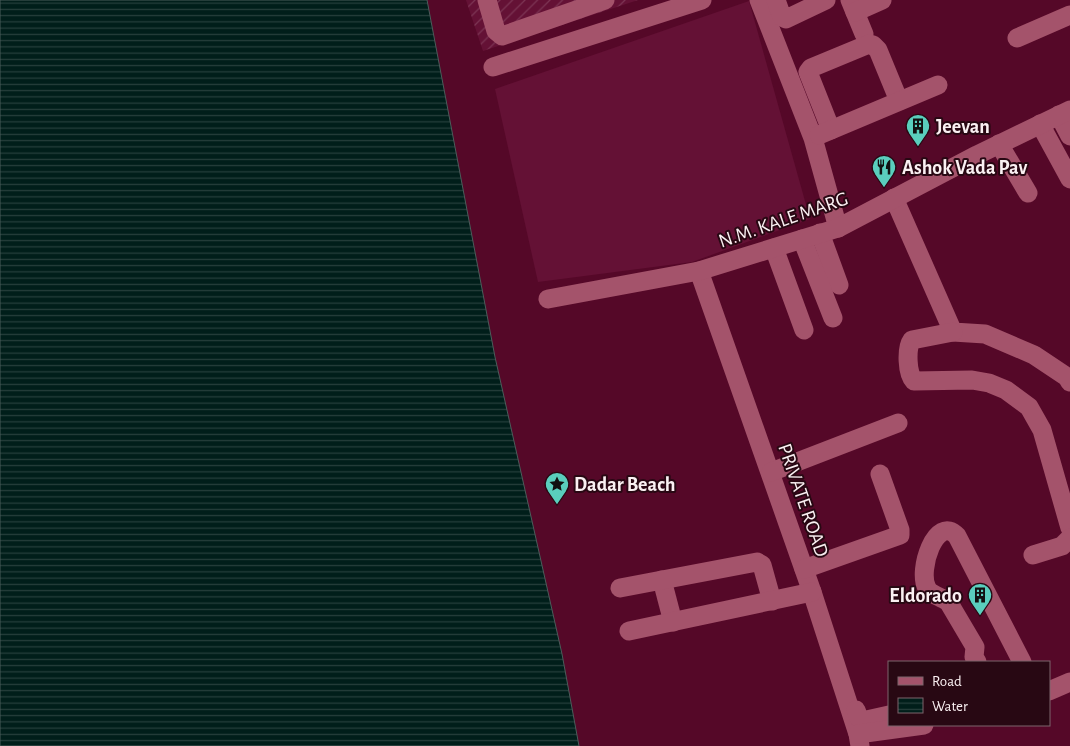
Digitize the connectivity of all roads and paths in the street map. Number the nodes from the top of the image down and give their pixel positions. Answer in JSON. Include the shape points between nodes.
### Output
{"nodes":[{"id":1,"x":488,"y":0,"type":"edge"},
{"id":2,"x":605,"y":0,"type":"edge"},
{"id":3,"x":702,"y":0,"type":"edge"},
{"id":4,"x":759,"y":0,"type":"edge"},
{"id":5,"x":776,"y":0,"type":"edge"},
{"id":6,"x":826,"y":0,"type":"edge"},
{"id":7,"x":882,"y":0,"type":"edge"},
{"id":8,"x":573,"y":5,"type":"edge"},
{"id":9,"x":853,"y":6,"type":"edge"},
{"id":10,"x":1070,"y":14,"type":"edge"},
{"id":11,"x":864,"y":34,"type":"dead end"},
{"id":12,"x":586,"y":37,"type":"junction"},
{"id":13,"x":1016,"y":38,"type":"dead end"},
{"id":14,"x":493,"y":67,"type":"dead end"},
{"id":15,"x":938,"y":85,"type":"dead end"},
{"id":16,"x":899,"y":101,"type":"junction"},
{"id":17,"x":1065,"y":112,"type":"edge"},
{"id":18,"x":1040,"y":124,"type":"junction"},
{"id":19,"x":831,"y":130,"type":"junction"},
{"id":20,"x":1070,"y":136,"type":"edge"},
{"id":21,"x":813,"y":138,"type":"junction"},
{"id":22,"x":999,"y":144,"type":"junction"},
{"id":23,"x":1020,"y":175,"type":"dead end"},
{"id":24,"x":1070,"y":180,"type":"edge"},
{"id":25,"x":894,"y":198,"type":"junction"},
{"id":26,"x":829,"y":231,"type":"junction"},
{"id":27,"x":804,"y":245,"type":"junction"},
{"id":28,"x":776,"y":254,"type":"junction"},
{"id":29,"x":699,"y":271,"type":"junction"},
{"id":30,"x":839,"y":285,"type":"dead end"},
{"id":31,"x":548,"y":299,"type":"dead end"},
{"id":32,"x":833,"y":318,"type":"dead end"},
{"id":33,"x":804,"y":330,"type":"dead end"},
{"id":34,"x":953,"y":332,"type":"junction"},
{"id":35,"x":1070,"y":382,"type":"edge"},
{"id":36,"x":898,"y":423,"type":"dead end"},
{"id":37,"x":771,"y":472,"type":"junction"},
{"id":38,"x":880,"y":474,"type":"dead end"},
{"id":39,"x":1070,"y":528,"type":"edge"},
{"id":40,"x":1070,"y":538,"type":"edge"},
{"id":41,"x":1033,"y":555,"type":"dead end"},
{"id":42,"x":804,"y":569,"type":"junction"},
{"id":43,"x":662,"y":580,"type":"junction"},
{"id":44,"x":620,"y":588,"type":"dead end"},
{"id":45,"x":812,"y":592,"type":"junction"},
{"id":46,"x":772,"y":601,"type":"junction"},
{"id":47,"x":672,"y":622,"type":"junction"},
{"id":48,"x":629,"y":631,"type":"dead end"},
{"id":49,"x":976,"y":661,"type":"edge"},
{"id":50,"x":1021,"y":661,"type":"edge"},
{"id":51,"x":1070,"y":685,"type":"edge"},
{"id":52,"x":1050,"y":691,"type":"edge"},
{"id":53,"x":855,"y":705,"type":"junction"},
{"id":54,"x":888,"y":715,"type":"edge"},
{"id":55,"x":904,"y":726,"type":"edge"},
{"id":56,"x":859,"y":740,"type":"edge"}],
"edges":[{"from":1,"to":8,"type":"street","via":[[496,31],[502,36]]},
{"from":2,"to":8,"type":"street"},
{"from":3,"to":12,"type":"street"},
{"from":4,"to":21,"type":"street"},
{"from":5,"to":6,"type":"street","via":[[782,17],[786,19]]},
{"from":7,"to":9,"type":"street"},
{"from":8,"to":12,"type":"street"},
{"from":9,"to":11,"type":"street"},
{"from":10,"to":13,"type":"street"},
{"from":12,"to":14,"type":"street"},
{"from":15,"to":16,"type":"street"},
{"from":16,"to":19,"type":"street"},
{"from":16,"to":19,"type":"street","via":[[875,47],[869,44],[861,47],[808,72]]},
{"from":17,"to":18,"type":"street","name":"N.M. KALE MARG"},
{"from":17,"to":20,"type":"street"},
{"from":18,"to":22,"type":"street","name":"N.M. KALE MARG"},
{"from":18,"to":24,"type":"street"},
{"from":19,"to":21,"type":"street"},
{"from":21,"to":26,"type":"street"},
{"from":22,"to":23,"type":"street"},
{"from":22,"to":25,"type":"street","name":"N.M. KALE MARG"},
{"from":25,"to":26,"type":"street","name":"N.M. KALE MARG"},
{"from":25,"to":34,"type":"street"},
{"from":26,"to":27,"type":"street","name":"N.M. KALE MARG"},
{"from":26,"to":30,"type":"street"},
{"from":27,"to":28,"type":"street","name":"N.M. KALE MARG"},
{"from":27,"to":32,"type":"street"},
{"from":28,"to":29,"type":"street","name":"N.M. KALE MARG"},
{"from":28,"to":33,"type":"street"},
{"from":29,"to":31,"type":"street","name":"N.M. KALE MARG"},
{"from":29,"to":37,"type":"street","name":"PRIVATE ROAD"},
{"from":34,"to":35,"type":"street","via":[[985,334],[1034,355]]},
{"from":34,"to":39,"type":"street","via":[[912,340],[908,350],[911,378],[914,381],[972,380],[989,383],[1006,390],[1029,407],[1042,430]]},
{"from":36,"to":37,"type":"street"},
{"from":37,"to":42,"type":"street","name":"PRIVATE ROAD"},
{"from":38,"to":42,"type":"street","via":[[900,535]]},
{"from":40,"to":41,"type":"street","via":[[1062,546]]},
{"from":42,"to":45,"type":"street","name":"PRIVATE ROAD"},
{"from":43,"to":44,"type":"street"},
{"from":43,"to":46,"type":"street","via":[[757,562],[762,565]]},
{"from":43,"to":47,"type":"street"},
{"from":45,"to":46,"type":"street"},
{"from":45,"to":53,"type":"street","name":"PRIVATE ROAD"},
{"from":46,"to":47,"type":"street"},
{"from":47,"to":48,"type":"street"},
{"from":49,"to":50,"type":"street","via":[[975,647],[949,603],[926,588],[926,558],[932,543],[944,531],[954,532],[957,536]]},
{"from":51,"to":52,"type":"street"},
{"from":53,"to":54,"type":"street","via":[[862,721]]},
{"from":53,"to":56,"type":"street","name":"PRIVATE ROAD"},
{"from":55,"to":56,"type":"street"}]}
